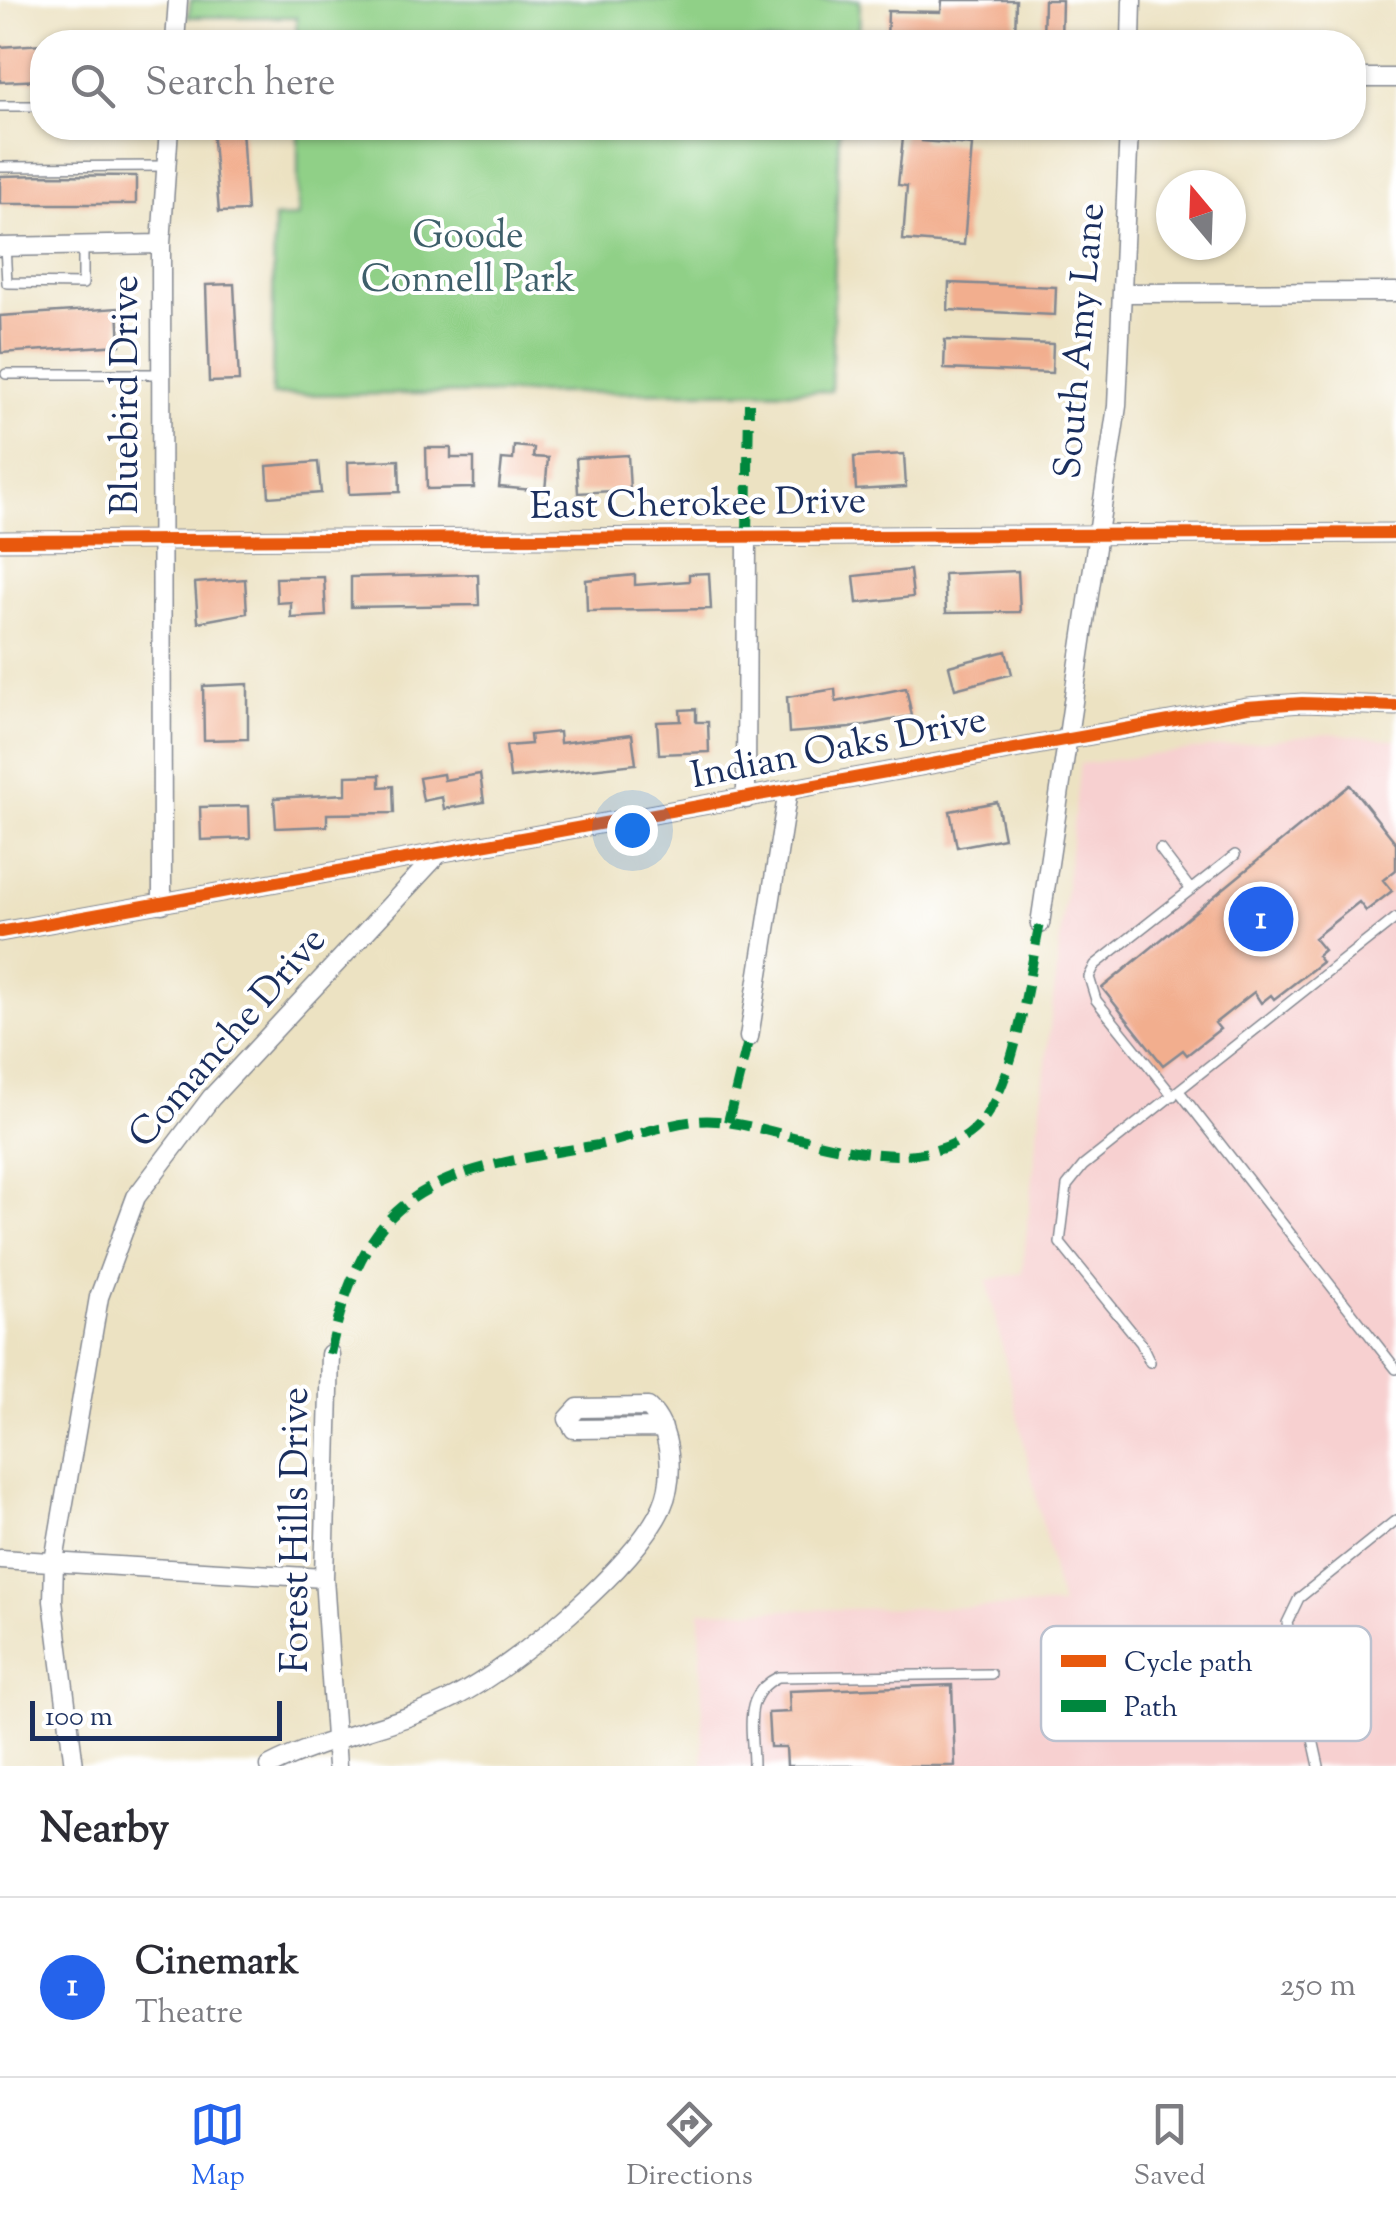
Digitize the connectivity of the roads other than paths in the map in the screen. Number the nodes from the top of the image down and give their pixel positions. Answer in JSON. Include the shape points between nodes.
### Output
{"nodes":[{"id":1,"x":178,"y":0,"type":"edge"},
{"id":2,"x":1132,"y":0,"type":"edge"},
{"id":3,"x":176,"y":30,"type":"edge"},
{"id":4,"x":1131,"y":30,"type":"edge"},
{"id":5,"x":1366,"y":78,"type":"edge"},
{"id":6,"x":1396,"y":78,"type":"edge"},
{"id":7,"x":0,"y":106,"type":"edge"},
{"id":8,"x":30,"y":106,"type":"edge"},
{"id":9,"x":168,"y":140,"type":"edge"},
{"id":10,"x":1129,"y":140,"type":"edge"},
{"id":11,"x":166,"y":166,"type":"junction"},
{"id":12,"x":0,"y":167,"type":"edge"},
{"id":13,"x":161,"y":244,"type":"junction"},
{"id":14,"x":83,"y":245,"type":"junction"},
{"id":15,"x":2,"y":246,"type":"edge"},
{"id":16,"x":1396,"y":292,"type":"edge"},
{"id":17,"x":1123,"y":293,"type":"junction"},
{"id":18,"x":6,"y":374,"type":"dead end"},
{"id":19,"x":160,"y":374,"type":"junction"},
{"id":20,"x":1097,"y":531,"type":"junction"},
{"id":21,"x":1396,"y":533,"type":"edge"},
{"id":22,"x":747,"y":535,"type":"junction"},
{"id":23,"x":0,"y":541,"type":"edge"},
{"id":24,"x":159,"y":542,"type":"junction"},
{"id":25,"x":1396,"y":706,"type":"edge"},
{"id":26,"x":1067,"y":737,"type":"junction"},
{"id":27,"x":788,"y":790,"type":"junction"},
{"id":28,"x":746,"y":798,"type":"junction"},
{"id":29,"x":1160,"y":849,"type":"dead end"},
{"id":30,"x":441,"y":852,"type":"junction"},
{"id":31,"x":1235,"y":855,"type":"dead end"},
{"id":32,"x":1191,"y":890,"type":"junction"},
{"id":33,"x":162,"y":904,"type":"junction"},
{"id":34,"x":1396,"y":918,"type":"edge"},
{"id":35,"x":1040,"y":924,"type":"dead end"},
{"id":36,"x":0,"y":932,"type":"edge"},
{"id":37,"x":749,"y":1037,"type":"dead end"},
{"id":38,"x":1176,"y":1093,"type":"junction"},
{"id":39,"x":330,"y":1354,"type":"dead end"},
{"id":40,"x":1150,"y":1362,"type":"dead end"},
{"id":41,"x":1396,"y":1369,"type":"edge"},
{"id":42,"x":663,"y":1428,"type":"dead end"},
{"id":43,"x":1396,"y":1520,"type":"edge"},
{"id":44,"x":0,"y":1559,"type":"edge"},
{"id":45,"x":54,"y":1561,"type":"junction"},
{"id":46,"x":324,"y":1578,"type":"junction"},
{"id":47,"x":1291,"y":1626,"type":"edge"},
{"id":48,"x":991,"y":1674,"type":"dead end"},
{"id":49,"x":1313,"y":1741,"type":"edge"},
{"id":50,"x":336,"y":1742,"type":"junction"},
{"id":51,"x":74,"y":1766,"type":"edge"},
{"id":52,"x":270,"y":1766,"type":"edge"},
{"id":53,"x":337,"y":1766,"type":"edge"},
{"id":54,"x":753,"y":1766,"type":"edge"},
{"id":55,"x":1319,"y":1766,"type":"edge"}],
"edges":[{"from":1,"to":3,"type":"street"},
{"from":2,"to":4,"type":"street"},
{"from":5,"to":6,"type":"street"},
{"from":7,"to":8,"type":"lane"},
{"from":9,"to":11,"type":"street","name":"Bluebird Drive"},
{"from":10,"to":17,"type":"street","name":"South Amy Lane"},
{"from":11,"to":12,"type":"lane"},
{"from":11,"to":13,"type":"street","name":"Bluebird Drive"},
{"from":13,"to":14,"type":"street"},
{"from":13,"to":19,"type":"street","name":"Bluebird Drive"},
{"from":14,"to":15,"type":"street"},
{"from":14,"to":15,"type":"lane","via":[[83,284],[7,284]]},
{"from":16,"to":17,"type":"street"},
{"from":17,"to":20,"type":"street","name":"South Amy Lane","via":[[1117,406]]},
{"from":18,"to":19,"type":"lane"},
{"from":19,"to":24,"type":"street","name":"Bluebird Drive"},
{"from":20,"to":21,"type":"street","name":"East Cherokee Drive"},
{"from":20,"to":22,"type":"street","name":"East Cherokee Drive"},
{"from":20,"to":26,"type":"street","name":"South Amy Lane"},
{"from":22,"to":24,"type":"street","name":"East Cherokee Drive"},
{"from":22,"to":28,"type":"street"},
{"from":23,"to":24,"type":"street","name":"East Cherokee Drive"},
{"from":24,"to":33,"type":"street","name":"Bluebird Drive"},
{"from":25,"to":26,"type":"street","name":"Indian Oaks Drive","via":[[1247,707]]},
{"from":26,"to":27,"type":"street","name":"Indian Oaks Drive"},
{"from":26,"to":35,"type":"street"},
{"from":27,"to":28,"type":"street","name":"Indian Oaks Drive"},
{"from":27,"to":37,"type":"street"},
{"from":28,"to":30,"type":"street","name":"Indian Oaks Drive"},
{"from":29,"to":32,"type":"lane"},
{"from":30,"to":33,"type":"street","name":"Indian Oaks Drive"},
{"from":30,"to":45,"type":"street","name":"Comanche Drive","via":[[211,1098],[136,1197],[99,1297]]},
{"from":31,"to":32,"type":"lane"},
{"from":32,"to":38,"type":"lane","via":[[1096,964],[1090,976],[1096,1000]]},
{"from":33,"to":36,"type":"street","name":"Indian Oaks Drive"},
{"from":34,"to":38,"type":"lane"},
{"from":38,"to":40,"type":"lane","via":[[1072,1176],[1059,1234],[1065,1252]]},
{"from":38,"to":41,"type":"lane"},
{"from":39,"to":46,"type":"street","name":"Forest Hills Drive"},
{"from":42,"to":50,"type":"street","via":[[668,1476],[662,1507],[561,1620],[497,1673],[453,1698]]},
{"from":43,"to":47,"type":"lane","via":[[1299,1598],[1289,1612]]},
{"from":44,"to":45,"type":"street"},
{"from":45,"to":46,"type":"street"},
{"from":45,"to":51,"type":"street","name":"Comanche Drive"},
{"from":46,"to":50,"type":"street","name":"Forest Hills Drive"},
{"from":48,"to":54,"type":"lane","via":[[778,1677],[752,1700]]},
{"from":49,"to":55,"type":"lane"},
{"from":50,"to":52,"type":"street"},
{"from":50,"to":53,"type":"street","name":"Forest Hills Drive"}]}
